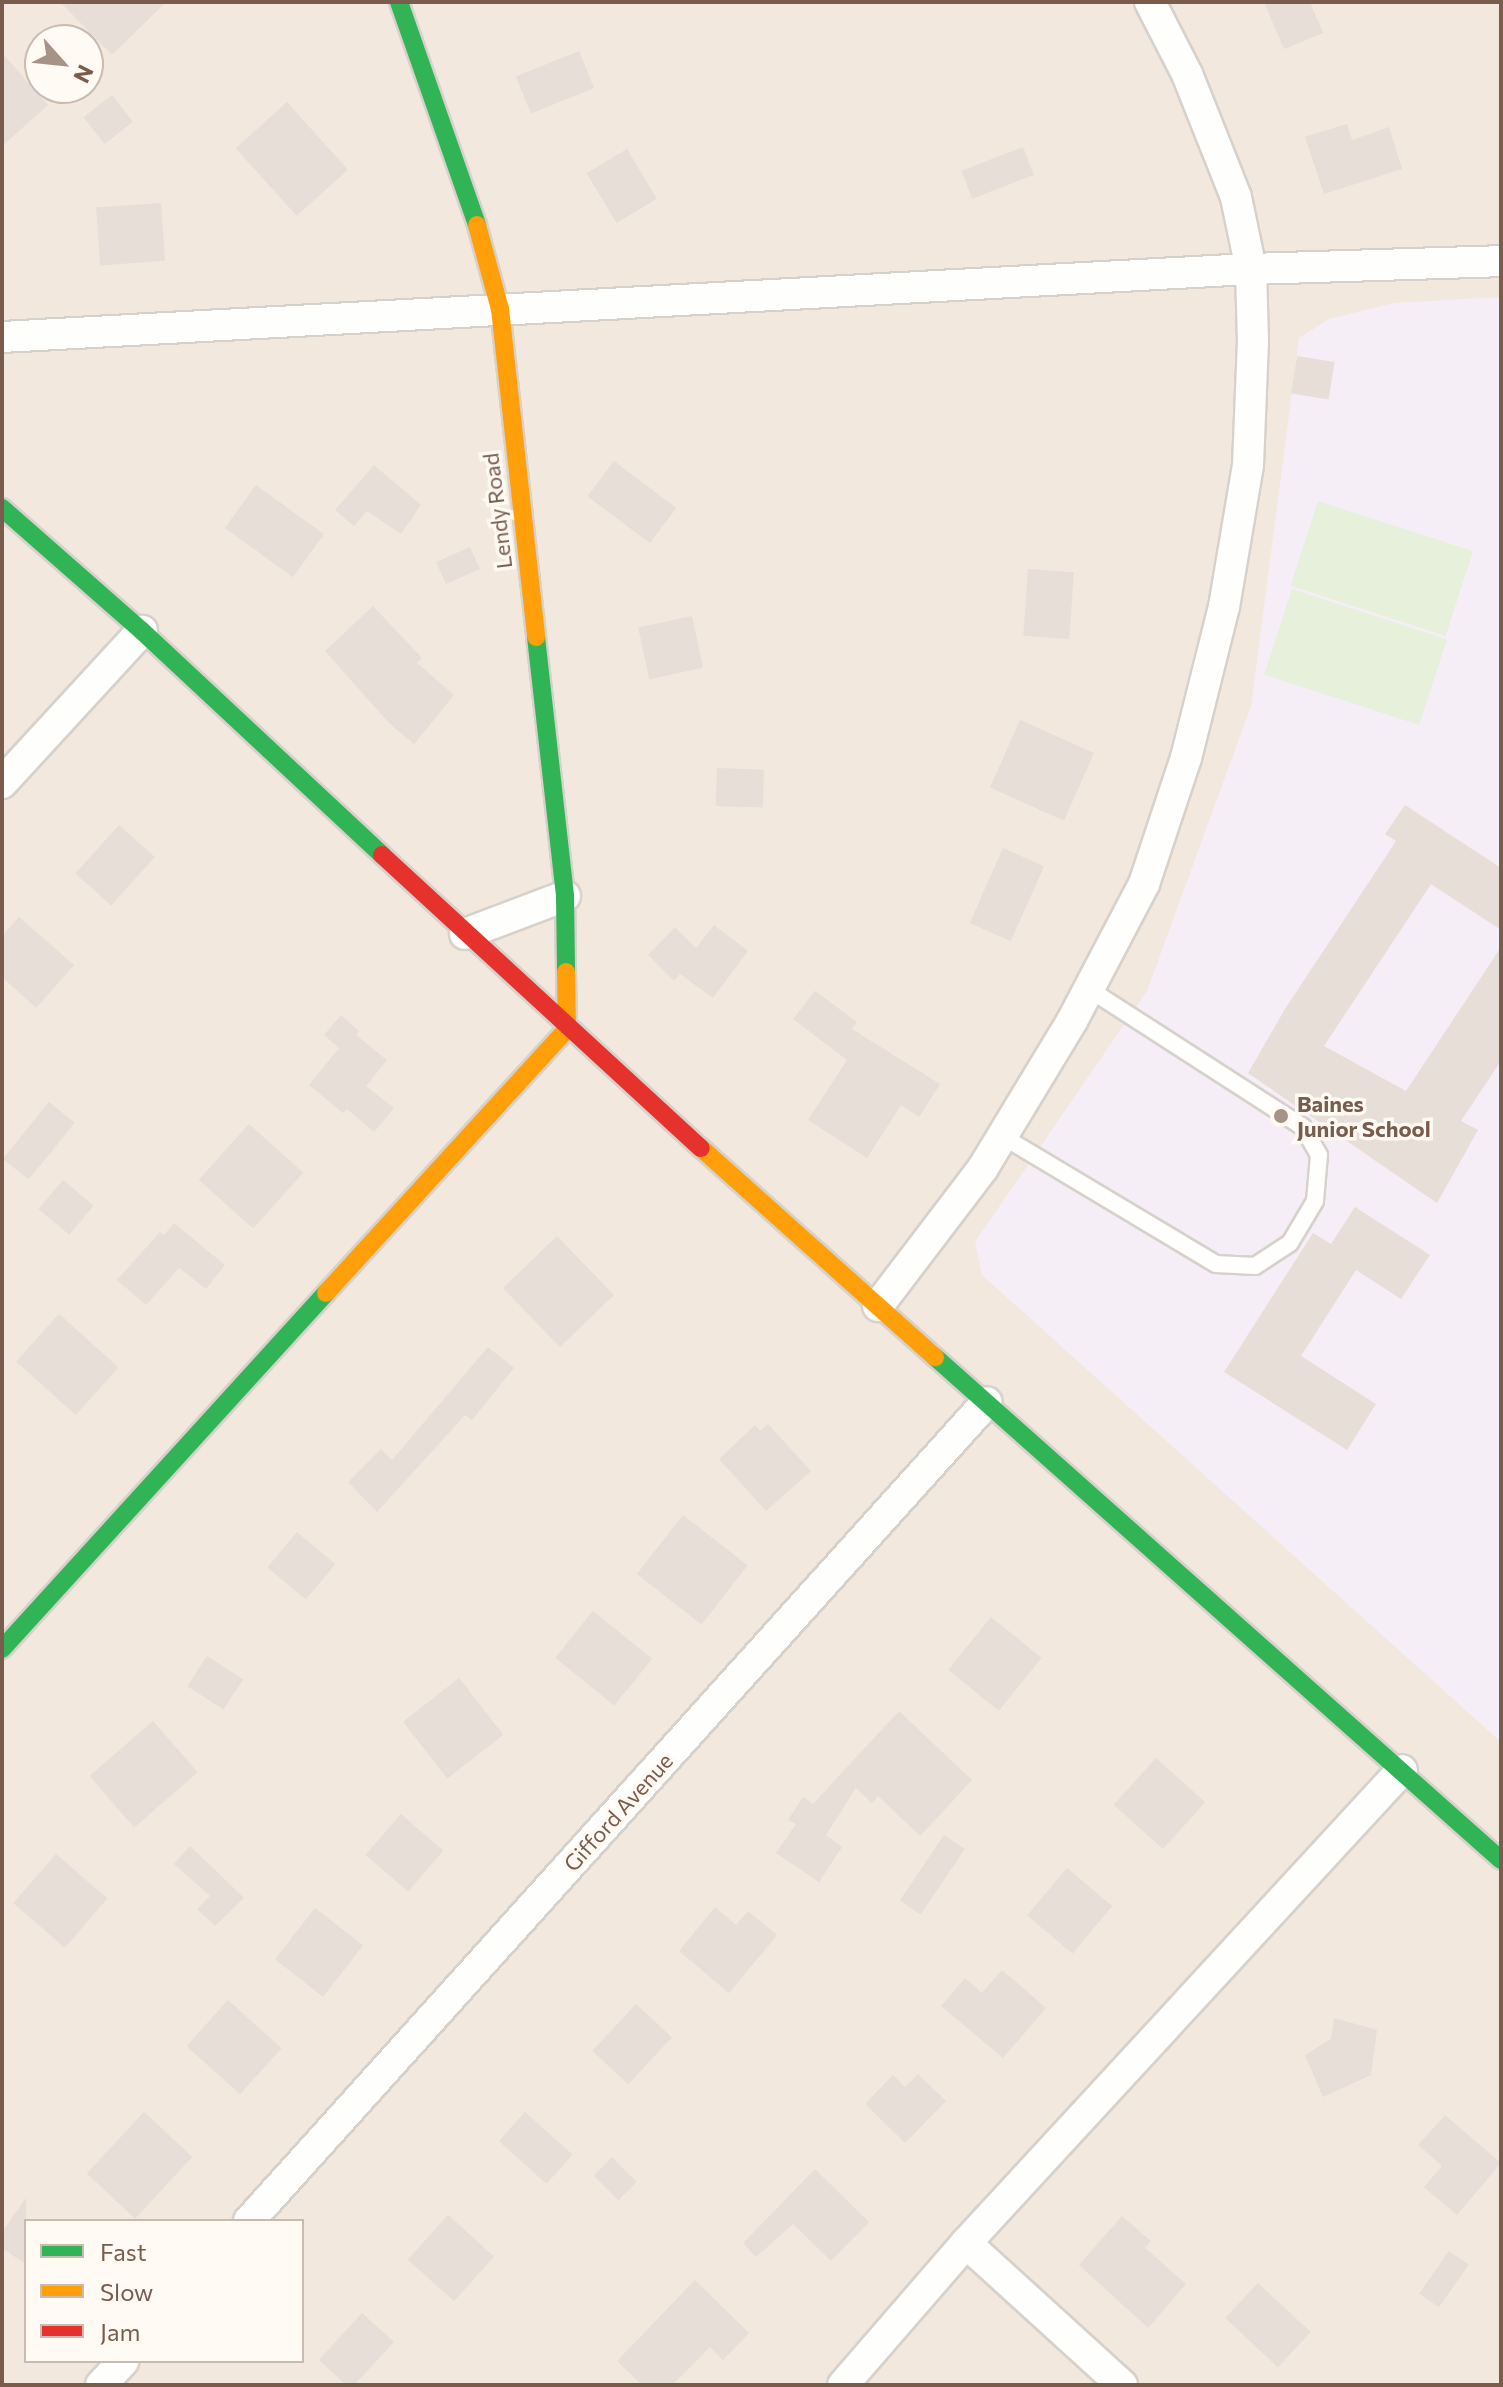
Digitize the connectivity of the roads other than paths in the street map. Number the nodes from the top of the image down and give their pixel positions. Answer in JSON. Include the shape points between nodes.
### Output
{"nodes":[{"id":1,"x":399,"y":2,"type":"edge"},
{"id":2,"x":1150,"y":2,"type":"edge"},
{"id":3,"x":1501,"y":261,"type":"edge"},
{"id":4,"x":1251,"y":269,"type":"junction"},
{"id":5,"x":500,"y":309,"type":"junction"},
{"id":6,"x":2,"y":337,"type":"edge"},
{"id":7,"x":2,"y":508,"type":"edge"},
{"id":8,"x":142,"y":631,"type":"junction"},
{"id":9,"x":2,"y":783,"type":"edge"},
{"id":10,"x":565,"y":896,"type":"junction"},
{"id":11,"x":465,"y":934,"type":"junction"},
{"id":12,"x":1089,"y":989,"type":"junction"},
{"id":13,"x":567,"y":1029,"type":"junction"},
{"id":14,"x":1002,"y":1136,"type":"junction"},
{"id":15,"x":878,"y":1306,"type":"junction"},
{"id":16,"x":987,"y":1402,"type":"junction"},
{"id":17,"x":2,"y":1649,"type":"edge"},
{"id":18,"x":1402,"y":1770,"type":"junction"},
{"id":19,"x":1501,"y":1860,"type":"edge"},
{"id":20,"x":251,"y":2219,"type":"edge"},
{"id":21,"x":966,"y":2243,"type":"junction"},
{"id":22,"x":121,"y":2363,"type":"edge"},
{"id":23,"x":101,"y":2385,"type":"edge"},
{"id":24,"x":843,"y":2385,"type":"edge"},
{"id":25,"x":1122,"y":2385,"type":"edge"}],
"edges":[{"from":1,"to":5,"type":"street","name":"Lendy Road","via":[[471,205]]},
{"from":2,"to":4,"type":"street","via":[[1187,74],[1236,197]]},
{"from":3,"to":4,"type":"street"},
{"from":4,"to":5,"type":"street"},
{"from":4,"to":12,"type":"street","via":[[1248,465],[1224,607],[1186,758],[1144,884]]},
{"from":5,"to":6,"type":"street"},
{"from":5,"to":10,"type":"street","name":"Lendy Road"},
{"from":7,"to":8,"type":"street"},
{"from":8,"to":9,"type":"street"},
{"from":8,"to":11,"type":"street"},
{"from":10,"to":11,"type":"street"},
{"from":10,"to":13,"type":"street","name":"Lendy Road"},
{"from":11,"to":13,"type":"street"},
{"from":12,"to":14,"type":"street"},
{"from":12,"to":14,"type":"lane","via":[[1303,1127],[1319,1155],[1315,1201],[1290,1243],[1255,1266],[1216,1264]]},
{"from":13,"to":15,"type":"street"},
{"from":13,"to":17,"type":"street"},
{"from":14,"to":15,"type":"street"},
{"from":15,"to":16,"type":"street"},
{"from":16,"to":18,"type":"street"},
{"from":16,"to":20,"type":"street","name":"Gifford Avenue"},
{"from":18,"to":19,"type":"street"},
{"from":18,"to":21,"type":"street"},
{"from":21,"to":24,"type":"street"},
{"from":21,"to":25,"type":"street"},
{"from":22,"to":23,"type":"street"}]}
